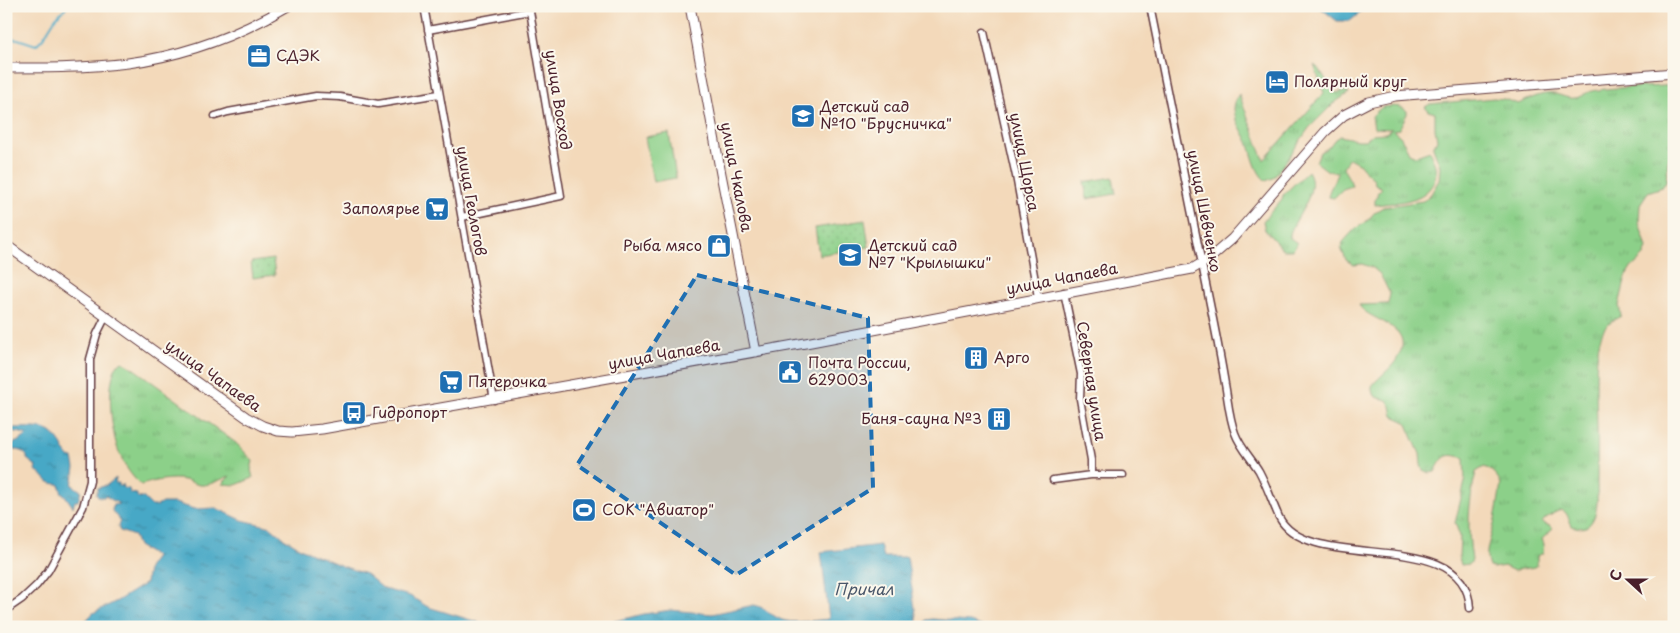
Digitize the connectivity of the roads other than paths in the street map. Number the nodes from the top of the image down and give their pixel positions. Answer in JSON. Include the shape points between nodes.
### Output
{"nodes":[{"id":1,"x":288,"y":6,"type":"edge"},
{"id":2,"x":424,"y":6,"type":"edge"},
{"id":3,"x":690,"y":6,"type":"edge"},
{"id":4,"x":1150,"y":6,"type":"edge"},
{"id":5,"x":428,"y":30,"type":"junction"},
{"id":6,"x":984,"y":32,"type":"dead end"},
{"id":7,"x":6,"y":68,"type":"edge"},
{"id":8,"x":1674,"y":73,"type":"edge"},
{"id":9,"x":439,"y":94,"type":"junction"},
{"id":10,"x":215,"y":116,"type":"dead end"},
{"id":11,"x":462,"y":217,"type":"junction"},
{"id":12,"x":6,"y":245,"type":"edge"},
{"id":13,"x":1202,"y":264,"type":"junction"},
{"id":14,"x":1064,"y":292,"type":"junction"},
{"id":15,"x":1038,"y":297,"type":"junction"},
{"id":16,"x":106,"y":316,"type":"junction"},
{"id":17,"x":756,"y":352,"type":"junction"},
{"id":18,"x":494,"y":400,"type":"junction"},
{"id":19,"x":1091,"y":475,"type":"junction"},
{"id":20,"x":1123,"y":475,"type":"dead end"},
{"id":21,"x":1054,"y":480,"type":"dead end"},
{"id":22,"x":1470,"y":608,"type":"dead end"},
{"id":23,"x":6,"y":610,"type":"edge"}],
"edges":[{"from":1,"to":7,"type":"main road","via":[[212,43],[170,55],[106,65]]},
{"from":2,"to":5,"type":"street","name":"улица Геологов"},
{"from":3,"to":17,"type":"main road","name":"улица Чкалова"},
{"from":4,"to":13,"type":"street","name":"улица Шевченко"},
{"from":5,"to":9,"type":"street","name":"улица Геологов"},
{"from":5,"to":11,"type":"street","name":"улица Восход","via":[[530,11],[561,196]]},
{"from":6,"to":15,"type":"street","name":"улица Щорса","via":[[1016,176]]},
{"from":8,"to":13,"type":"main road","name":"улица Чапаева","via":[[1395,96],[1368,102],[1331,126],[1244,227]]},
{"from":9,"to":10,"type":"street","via":[[378,104],[316,96]]},
{"from":9,"to":11,"type":"street","name":"улица Геологов"},
{"from":11,"to":18,"type":"street","name":"улица Геологов"},
{"from":12,"to":16,"type":"main road","name":"улица Чапаева"},
{"from":13,"to":14,"type":"main road","name":"улица Чапаева"},
{"from":13,"to":22,"type":"street","name":"улица Шевченко","via":[[1238,441],[1290,531],[1331,546],[1431,562],[1458,578],[1469,597]]},
{"from":14,"to":15,"type":"main road","name":"улица Чапаева"},
{"from":14,"to":19,"type":"street","name":"Северная улица","via":[[1081,374],[1080,399]]},
{"from":15,"to":17,"type":"main road","name":"улица Чапаева"},
{"from":16,"to":18,"type":"main road","name":"улица Чапаева","via":[[246,417],[278,431],[322,429]]},
{"from":16,"to":23,"type":"street","via":[[90,359],[91,443],[87,496],[48,571],[32,590]]},
{"from":17,"to":18,"type":"main road","name":"улица Чапаева"},
{"from":19,"to":20,"type":"street"},
{"from":19,"to":21,"type":"street"}]}
